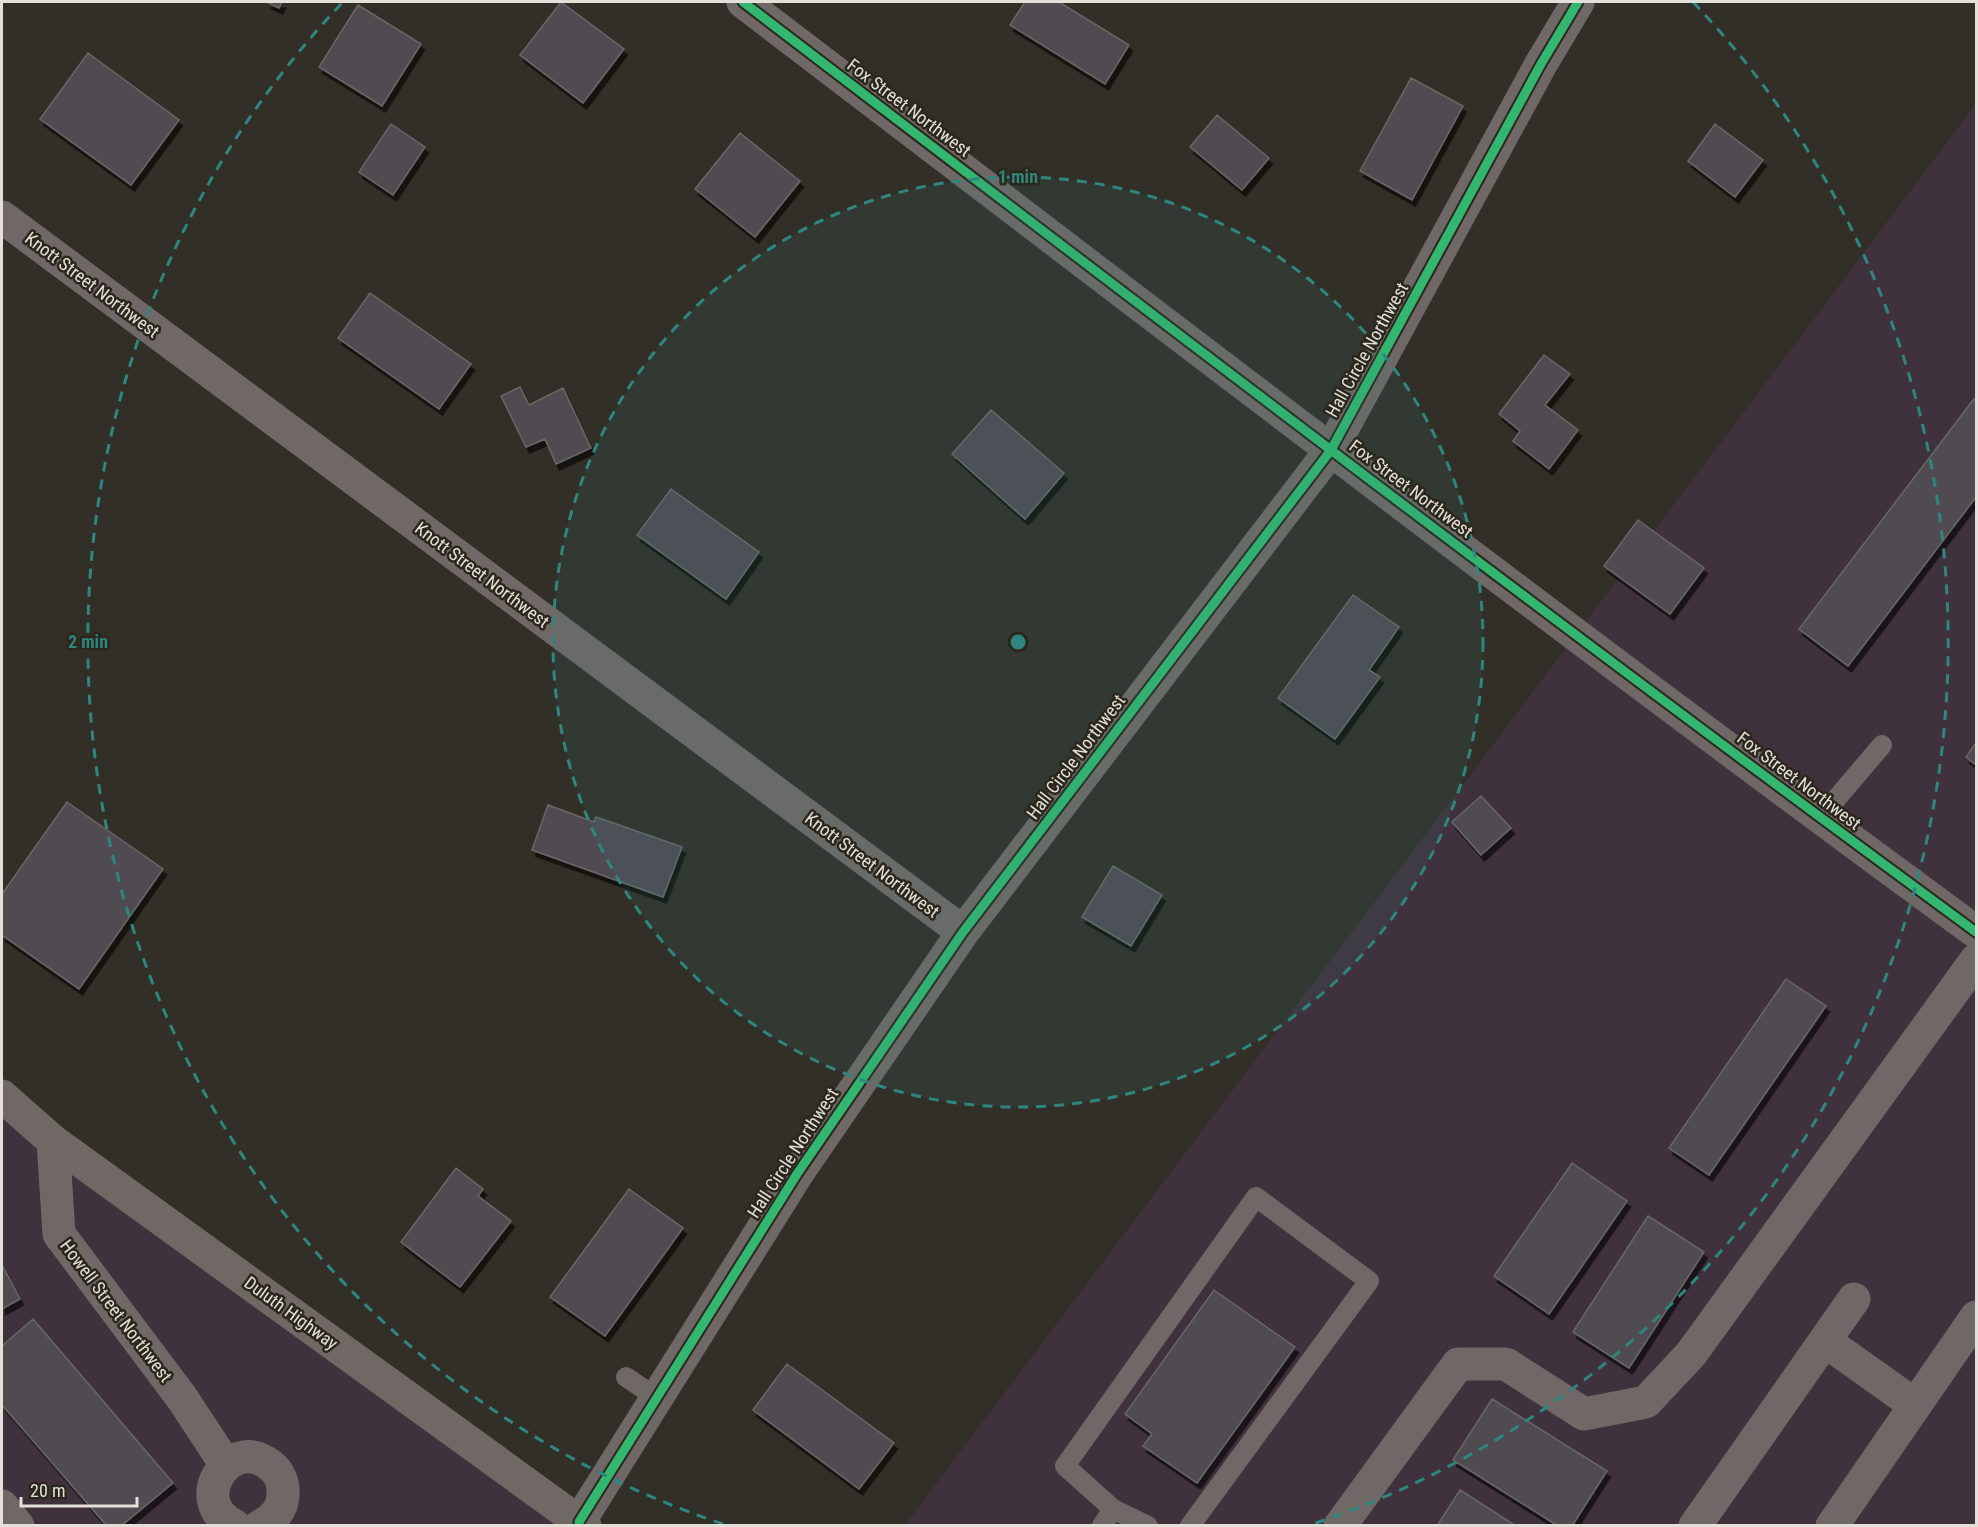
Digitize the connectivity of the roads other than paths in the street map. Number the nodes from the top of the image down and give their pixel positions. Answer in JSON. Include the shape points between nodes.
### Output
{"nodes":[{"id":1,"x":743,"y":2,"type":"edge"},
{"id":2,"x":1578,"y":2,"type":"edge"},
{"id":3,"x":2,"y":217,"type":"edge"},
{"id":4,"x":1331,"y":450,"type":"junction"},
{"id":5,"x":1882,"y":745,"type":"dead end"},
{"id":6,"x":1820,"y":818,"type":"junction"},
{"id":7,"x":963,"y":932,"type":"junction"},
{"id":8,"x":1977,"y":932,"type":"edge"},
{"id":9,"x":1977,"y":960,"type":"edge"},
{"id":10,"x":2,"y":1096,"type":"edge"},
{"id":11,"x":53,"y":1141,"type":"junction"},
{"id":12,"x":1854,"y":1299,"type":"dead end"},
{"id":13,"x":1977,"y":1317,"type":"edge"},
{"id":14,"x":1825,"y":1341,"type":"junction"},
{"id":15,"x":626,"y":1377,"type":"dead end"},
{"id":16,"x":657,"y":1398,"type":"junction"},
{"id":17,"x":1916,"y":1405,"type":"junction"},
{"id":18,"x":226,"y":1465,"type":"junction"},
{"id":19,"x":2,"y":1506,"type":"edge"},
{"id":20,"x":1108,"y":1517,"type":"edge"},
{"id":21,"x":226,"y":1523,"type":"edge"},
{"id":22,"x":268,"y":1524,"type":"edge"},
{"id":23,"x":582,"y":1524,"type":"edge"},
{"id":24,"x":18,"y":1526,"type":"edge"},
{"id":25,"x":1148,"y":1526,"type":"edge"},
{"id":26,"x":1190,"y":1526,"type":"edge"},
{"id":27,"x":1340,"y":1526,"type":"edge"},
{"id":28,"x":1695,"y":1526,"type":"edge"},
{"id":29,"x":1832,"y":1526,"type":"edge"}],
"edges":[{"from":1,"to":4,"type":"street","name":"Fox Street Northwest"},
{"from":2,"to":4,"type":"street","name":"Hall Circle Northwest","via":[[1540,64]]},
{"from":3,"to":7,"type":"street","name":"Knott Street Northwest"},
{"from":4,"to":6,"type":"street","name":"Fox Street Northwest"},
{"from":4,"to":7,"type":"street","name":"Hall Circle Northwest"},
{"from":5,"to":6,"type":"lane"},
{"from":6,"to":8,"type":"street","name":"Fox Street Northwest"},
{"from":7,"to":16,"type":"street","name":"Hall Circle Northwest","via":[[797,1173]]},
{"from":9,"to":27,"type":"street","via":[[1691,1354],[1646,1402],[1584,1414],[1506,1364],[1458,1364]]},
{"from":10,"to":11,"type":"main road","name":"Duluth Highway"},
{"from":11,"to":18,"type":"street","name":"Howell Street Northwest","via":[[59,1234],[182,1398]]},
{"from":11,"to":23,"type":"main road","name":"Duluth Highway"},
{"from":12,"to":14,"type":"street"},
{"from":13,"to":17,"type":"street"},
{"from":14,"to":17,"type":"street"},
{"from":14,"to":28,"type":"street"},
{"from":15,"to":16,"type":"lane"},
{"from":16,"to":23,"type":"street","name":"Hall Circle Northwest"},
{"from":17,"to":29,"type":"street"},
{"from":18,"to":21,"type":"street","via":[[214,1482],[213,1492]]},
{"from":18,"to":22,"type":"street","via":[[255,1458],[278,1474],[282,1503]]},
{"from":19,"to":24,"type":"street"},
{"from":20,"to":25,"type":"lane"},
{"from":20,"to":26,"type":"lane","via":[[1065,1466],[1256,1197],[1368,1281]]}]}
